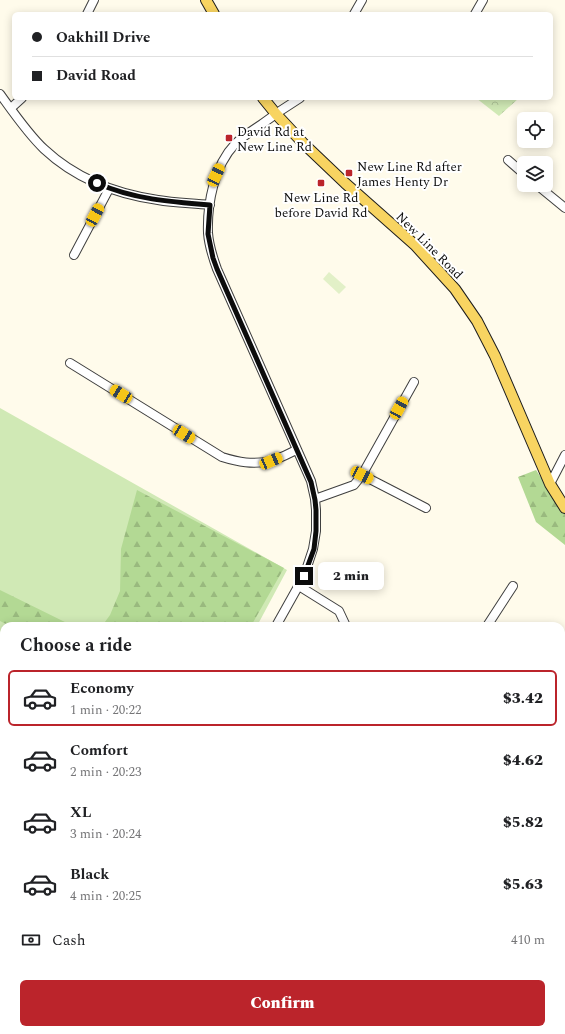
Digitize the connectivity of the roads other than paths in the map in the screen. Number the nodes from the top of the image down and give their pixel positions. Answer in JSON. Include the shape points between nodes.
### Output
{"nodes":[{"id":1,"x":94,"y":0,"type":"edge"},
{"id":2,"x":206,"y":0,"type":"edge"},
{"id":3,"x":362,"y":0,"type":"edge"},
{"id":4,"x":483,"y":0,"type":"edge"},
{"id":5,"x":88,"y":12,"type":"edge"},
{"id":6,"x":213,"y":12,"type":"edge"},
{"id":7,"x":355,"y":12,"type":"edge"},
{"id":8,"x":476,"y":12,"type":"edge"},
{"id":9,"x":0,"y":94,"type":"edge"},
{"id":10,"x":20,"y":100,"type":"edge"},
{"id":11,"x":265,"y":100,"type":"edge"},
{"id":12,"x":297,"y":100,"type":"edge"},
{"id":13,"x":11,"y":108,"type":"junction"},
{"id":14,"x":276,"y":114,"type":"junction"},
{"id":15,"x":508,"y":160,"type":"dead end"},
{"id":16,"x":517,"y":168,"type":"edge"},
{"id":17,"x":109,"y":188,"type":"junction"},
{"id":18,"x":546,"y":192,"type":"edge"},
{"id":19,"x":210,"y":205,"type":"junction"},
{"id":20,"x":565,"y":208,"type":"edge"},
{"id":21,"x":74,"y":255,"type":"dead end"},
{"id":22,"x":70,"y":363,"type":"dead end"},
{"id":23,"x":414,"y":382,"type":"dead end"},
{"id":24,"x":296,"y":450,"type":"junction"},
{"id":25,"x":565,"y":455,"type":"edge"},
{"id":26,"x":362,"y":475,"type":"junction"},
{"id":27,"x":550,"y":484,"type":"junction"},
{"id":28,"x":315,"y":500,"type":"junction"},
{"id":29,"x":426,"y":508,"type":"dead end"},
{"id":30,"x":565,"y":508,"type":"edge"},
{"id":31,"x":299,"y":586,"type":"junction"},
{"id":32,"x":513,"y":586,"type":"dead end"},
{"id":33,"x":278,"y":622,"type":"edge"},
{"id":34,"x":344,"y":622,"type":"edge"},
{"id":35,"x":490,"y":622,"type":"edge"}],
"edges":[{"from":1,"to":5,"type":"street"},
{"from":2,"to":6,"type":"main road"},
{"from":3,"to":7,"type":"street"},
{"from":4,"to":8,"type":"street"},
{"from":9,"to":13,"type":"street"},
{"from":10,"to":13,"type":"street"},
{"from":11,"to":14,"type":"main road","name":"New Line Road"},
{"from":12,"to":14,"type":"street"},
{"from":13,"to":17,"type":"street","via":[[43,148],[62,165]]},
{"from":14,"to":19,"type":"street","via":[[235,144],[226,156],[216,175]]},
{"from":14,"to":27,"type":"main road","name":"New Line Road","via":[[303,143],[415,245],[455,289],[477,321]]},
{"from":15,"to":16,"type":"street"},
{"from":17,"to":19,"type":"street","via":[[134,196]]},
{"from":17,"to":21,"type":"street"},
{"from":18,"to":20,"type":"street"},
{"from":19,"to":24,"type":"street","via":[[208,234],[213,258]]},
{"from":22,"to":24,"type":"street","via":[[222,457],[257,464]]},
{"from":23,"to":26,"type":"street"},
{"from":24,"to":28,"type":"street","via":[[311,482]]},
{"from":25,"to":27,"type":"street"},
{"from":26,"to":28,"type":"street","via":[[354,485]]},
{"from":26,"to":29,"type":"street"},
{"from":27,"to":30,"type":"main road","name":"New Line Road"},
{"from":28,"to":31,"type":"street","via":[[314,549]]},
{"from":31,"to":33,"type":"street"},
{"from":31,"to":34,"type":"street","via":[[339,611]]},
{"from":32,"to":35,"type":"street"}]}
